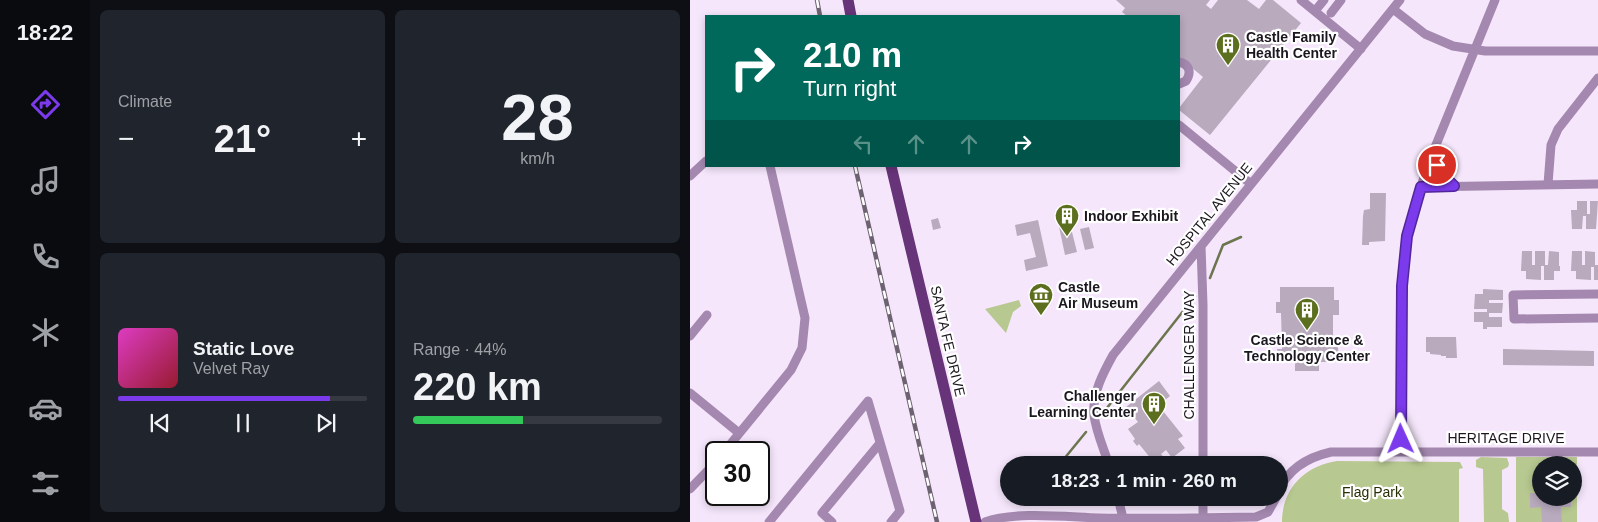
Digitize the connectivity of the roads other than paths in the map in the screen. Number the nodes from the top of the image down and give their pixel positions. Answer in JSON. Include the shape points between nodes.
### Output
{"nodes":[{"id":1,"x":848,"y":0,"type":"edge"},
{"id":2,"x":1302,"y":0,"type":"edge"},
{"id":3,"x":1324,"y":0,"type":"edge"},
{"id":4,"x":1341,"y":0,"type":"edge"},
{"id":5,"x":1400,"y":0,"type":"edge"},
{"id":6,"x":1495,"y":0,"type":"edge"},
{"id":7,"x":1393,"y":9,"type":"junction"},
{"id":8,"x":1315,"y":11,"type":"junction"},
{"id":9,"x":1331,"y":13,"type":"dead end"},
{"id":10,"x":851,"y":15,"type":"edge"},
{"id":11,"x":1361,"y":48,"type":"junction"},
{"id":12,"x":1476,"y":50,"type":"junction"},
{"id":13,"x":1598,"y":50,"type":"edge"},
{"id":14,"x":1180,"y":63,"type":"edge"},
{"id":15,"x":1598,"y":78,"type":"edge"},
{"id":16,"x":1180,"y":84,"type":"edge"},
{"id":17,"x":1180,"y":127,"type":"edge"},
{"id":18,"x":1435,"y":148,"type":"junction"},
{"id":19,"x":705,"y":162,"type":"edge"},
{"id":20,"x":770,"y":167,"type":"edge"},
{"id":21,"x":891,"y":167,"type":"edge"},
{"id":22,"x":690,"y":176,"type":"edge"},
{"id":23,"x":1250,"y":184,"type":"junction"},
{"id":24,"x":1548,"y":184,"type":"junction"},
{"id":25,"x":1598,"y":184,"type":"edge"},
{"id":26,"x":1454,"y":186,"type":"junction"},
{"id":27,"x":1421,"y":187,"type":"junction"},
{"id":28,"x":1201,"y":246,"type":"junction"},
{"id":29,"x":1598,"y":294,"type":"edge"},
{"id":30,"x":707,"y":315,"type":"dead end"},
{"id":31,"x":1598,"y":318,"type":"edge"},
{"id":32,"x":690,"y":336,"type":"edge"},
{"id":33,"x":690,"y":393,"type":"edge"},
{"id":34,"x":740,"y":433,"type":"junction"},
{"id":35,"x":733,"y":441,"type":"edge"},
{"id":36,"x":880,"y":443,"type":"junction"},
{"id":37,"x":1402,"y":452,"type":"junction"},
{"id":38,"x":1598,"y":452,"type":"edge"},
{"id":39,"x":1106,"y":456,"type":"edge"},
{"id":40,"x":1203,"y":456,"type":"edge"},
{"id":41,"x":705,"y":473,"type":"edge"},
{"id":42,"x":1288,"y":475,"type":"edge"},
{"id":43,"x":690,"y":489,"type":"edge"},
{"id":44,"x":1120,"y":506,"type":"edge"},
{"id":45,"x":1203,"y":506,"type":"edge"},
{"id":46,"x":1271,"y":506,"type":"edge"},
{"id":47,"x":1256,"y":517,"type":"junction"},
{"id":48,"x":1203,"y":518,"type":"junction"},
{"id":49,"x":1124,"y":520,"type":"edge"},
{"id":50,"x":1161,"y":520,"type":"edge"},
{"id":51,"x":769,"y":522,"type":"edge"},
{"id":52,"x":832,"y":522,"type":"edge"},
{"id":53,"x":891,"y":522,"type":"edge"},
{"id":54,"x":976,"y":522,"type":"edge"},
{"id":55,"x":985,"y":522,"type":"edge"},
{"id":56,"x":1266,"y":522,"type":"edge"}],
"edges":[{"from":1,"to":10,"type":"main road"},
{"from":2,"to":8,"type":"street"},
{"from":3,"to":8,"type":"street"},
{"from":4,"to":9,"type":"street"},
{"from":5,"to":7,"type":"street","name":"HOSPITAL AVENUE"},
{"from":6,"to":12,"type":"street"},
{"from":7,"to":11,"type":"street","name":"HOSPITAL AVENUE"},
{"from":7,"to":12,"type":"street","via":[[1439,40]]},
{"from":8,"to":11,"type":"street"},
{"from":11,"to":23,"type":"street","name":"HOSPITAL AVENUE"},
{"from":12,"to":13,"type":"street"},
{"from":12,"to":18,"type":"street"},
{"from":14,"to":16,"type":"street","via":[[1188,67],[1189,74],[1186,81]]},
{"from":15,"to":24,"type":"street","via":[[1558,129],[1550,145]]},
{"from":17,"to":23,"type":"street"},
{"from":18,"to":26,"type":"street","via":[[1437,165]]},
{"from":18,"to":27,"type":"street"},
{"from":19,"to":22,"type":"street"},
{"from":20,"to":34,"type":"street","via":[[803,308],[804,338],[791,370]]},
{"from":21,"to":54,"type":"main road","name":"SANTA FE DRIVE"},
{"from":23,"to":28,"type":"street","name":"HOSPITAL AVENUE"},
{"from":24,"to":25,"type":"street"},
{"from":24,"to":26,"type":"street"},
{"from":26,"to":27,"type":"street"},
{"from":27,"to":37,"type":"street","via":[[1407,236],[1402,286]]},
{"from":28,"to":39,"type":"street","name":"HOSPITAL AVENUE","via":[[1113,355],[1101,377],[1094,416]]},
{"from":28,"to":40,"type":"street","name":"CHALLENGER WAY"},
{"from":29,"to":31,"type":"street","via":[[1513,295],[1514,319]]},
{"from":30,"to":32,"type":"street"},
{"from":33,"to":34,"type":"street"},
{"from":34,"to":35,"type":"street"},
{"from":36,"to":51,"type":"street","via":[[868,401]]},
{"from":36,"to":52,"type":"street","via":[[822,513]]},
{"from":36,"to":53,"type":"street","via":[[900,511]]},
{"from":37,"to":38,"type":"street","name":"HERITAGE DRIVE"},
{"from":37,"to":42,"type":"street","name":"HERITAGE DRIVE","via":[[1340,451],[1315,456]]},
{"from":41,"to":43,"type":"street"},
{"from":44,"to":49,"type":"street"},
{"from":45,"to":48,"type":"street"},
{"from":46,"to":47,"type":"street","via":[[1268,512]]},
{"from":47,"to":48,"type":"street"},
{"from":47,"to":56,"type":"street"},
{"from":48,"to":50,"type":"street"},
{"from":49,"to":50,"type":"street"},
{"from":49,"to":55,"type":"street","via":[[1002,517]]}]}
